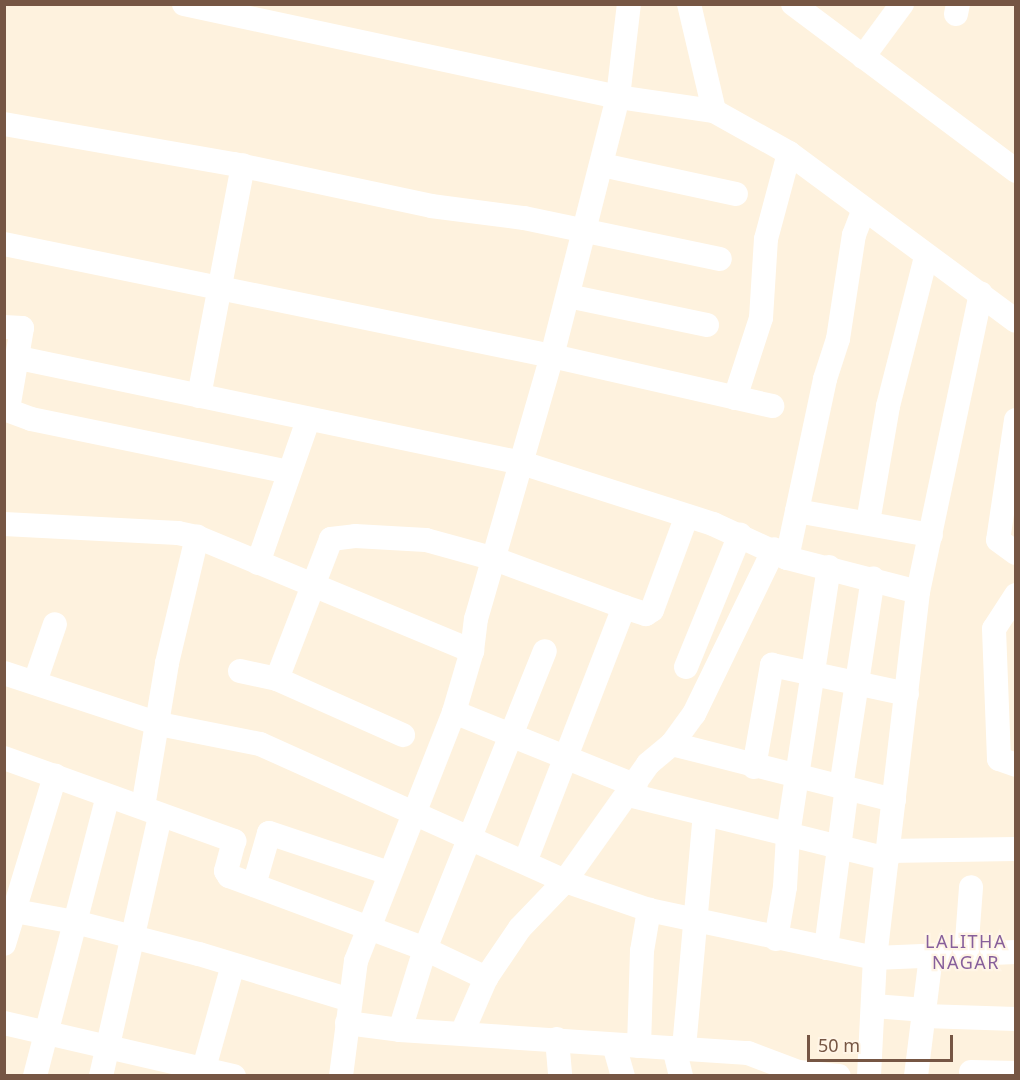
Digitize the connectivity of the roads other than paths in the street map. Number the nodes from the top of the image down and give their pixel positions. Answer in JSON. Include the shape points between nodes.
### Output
{"nodes":[{"id":1,"x":184,"y":4,"type":"edge"},
{"id":2,"x":628,"y":4,"type":"edge"},
{"id":3,"x":689,"y":4,"type":"edge"},
{"id":4,"x":792,"y":4,"type":"edge"},
{"id":5,"x":902,"y":4,"type":"edge"},
{"id":6,"x":863,"y":57,"type":"junction"},
{"id":7,"x":618,"y":97,"type":"junction"},
{"id":8,"x":714,"y":111,"type":"junction"},
{"id":9,"x":4,"y":124,"type":"edge"},
{"id":10,"x":789,"y":153,"type":"junction"},
{"id":11,"x":243,"y":165,"type":"junction"},
{"id":12,"x":602,"y":165,"type":"junction"},
{"id":13,"x":1016,"y":171,"type":"edge"},
{"id":14,"x":736,"y":194,"type":"dead end"},
{"id":15,"x":864,"y":209,"type":"junction"},
{"id":16,"x":586,"y":231,"type":"junction"},
{"id":17,"x":4,"y":244,"type":"edge"},
{"id":18,"x":926,"y":257,"type":"junction"},
{"id":19,"x":720,"y":258,"type":"dead end"},
{"id":20,"x":222,"y":287,"type":"junction"},
{"id":21,"x":981,"y":294,"type":"junction"},
{"id":22,"x":568,"y":296,"type":"junction"},
{"id":23,"x":1016,"y":321,"type":"edge"},
{"id":24,"x":707,"y":325,"type":"dead end"},
{"id":25,"x":4,"y":327,"type":"edge"},
{"id":26,"x":552,"y":356,"type":"junction"},
{"id":27,"x":19,"y":358,"type":"junction"},
{"id":28,"x":199,"y":396,"type":"junction"},
{"id":29,"x":735,"y":398,"type":"junction"},
{"id":30,"x":772,"y":406,"type":"dead end"},
{"id":31,"x":6,"y":409,"type":"edge"},
{"id":32,"x":308,"y":420,"type":"junction"},
{"id":33,"x":1016,"y":420,"type":"edge"},
{"id":34,"x":522,"y":463,"type":"junction"},
{"id":35,"x":289,"y":472,"type":"junction"},
{"id":36,"x":797,"y":511,"type":"junction"},
{"id":37,"x":686,"y":518,"type":"junction"},
{"id":38,"x":868,"y":522,"type":"junction"},
{"id":39,"x":4,"y":524,"type":"edge"},
{"id":40,"x":740,"y":535,"type":"junction"},
{"id":41,"x":931,"y":535,"type":"junction"},
{"id":42,"x":197,"y":537,"type":"junction"},
{"id":43,"x":781,"y":553,"type":"junction"},
{"id":44,"x":1016,"y":553,"type":"edge"},
{"id":45,"x":495,"y":559,"type":"junction"},
{"id":46,"x":258,"y":563,"type":"junction"},
{"id":47,"x":829,"y":567,"type":"junction"},
{"id":48,"x":873,"y":578,"type":"junction"},
{"id":49,"x":315,"y":587,"type":"junction"},
{"id":50,"x":918,"y":592,"type":"junction"},
{"id":51,"x":1015,"y":596,"type":"edge"},
{"id":52,"x":624,"y":607,"type":"junction"},
{"id":53,"x":55,"y":624,"type":"dead end"},
{"id":54,"x":472,"y":651,"type":"junction"},
{"id":55,"x":545,"y":651,"type":"dead end"},
{"id":56,"x":686,"y":667,"type":"dead end"},
{"id":57,"x":240,"y":672,"type":"dead end"},
{"id":58,"x":4,"y":673,"type":"edge"},
{"id":59,"x":812,"y":674,"type":"junction"},
{"id":60,"x":277,"y":680,"type":"junction"},
{"id":61,"x":35,"y":682,"type":"junction"},
{"id":62,"x":858,"y":684,"type":"junction"},
{"id":63,"x":908,"y":694,"type":"junction"},
{"id":64,"x":454,"y":712,"type":"junction"},
{"id":65,"x":159,"y":724,"type":"junction"},
{"id":66,"x":510,"y":734,"type":"junction"},
{"id":67,"x":404,"y":735,"type":"dead end"},
{"id":68,"x":672,"y":744,"type":"junction"},
{"id":69,"x":565,"y":755,"type":"junction"},
{"id":70,"x":4,"y":758,"type":"edge"},
{"id":71,"x":1016,"y":765,"type":"edge"},
{"id":72,"x":754,"y":767,"type":"junction"},
{"id":73,"x":797,"y":775,"type":"junction"},
{"id":74,"x":55,"y":776,"type":"junction"},
{"id":75,"x":841,"y":787,"type":"junction"},
{"id":76,"x":633,"y":791,"type":"junction"},
{"id":77,"x":108,"y":796,"type":"junction"},
{"id":78,"x":894,"y":800,"type":"junction"},
{"id":79,"x":151,"y":812,"type":"junction"},
{"id":80,"x":414,"y":812,"type":"junction"},
{"id":81,"x":705,"y":814,"type":"junction"},
{"id":82,"x":788,"y":835,"type":"junction"},
{"id":83,"x":473,"y":838,"type":"junction"},
{"id":84,"x":837,"y":849,"type":"junction"},
{"id":85,"x":1016,"y":849,"type":"edge"},
{"id":86,"x":887,"y":855,"type":"junction"},
{"id":87,"x":526,"y":860,"type":"junction"},
{"id":88,"x":389,"y":873,"type":"junction"},
{"id":89,"x":565,"y":881,"type":"junction"},
{"id":90,"x":254,"y":885,"type":"junction"},
{"id":91,"x":970,"y":887,"type":"dead end"},
{"id":92,"x":9,"y":910,"type":"edge"},
{"id":93,"x":649,"y":910,"type":"junction"},
{"id":94,"x":75,"y":922,"type":"junction"},
{"id":95,"x":693,"y":922,"type":"junction"},
{"id":96,"x":367,"y":930,"type":"junction"},
{"id":97,"x":130,"y":936,"type":"junction"},
{"id":98,"x":776,"y":939,"type":"junction"},
{"id":99,"x":4,"y":944,"type":"edge"},
{"id":100,"x":826,"y":948,"type":"junction"},
{"id":101,"x":425,"y":949,"type":"junction"},
{"id":102,"x":1016,"y":952,"type":"edge"},
{"id":103,"x":966,"y":954,"type":"junction"},
{"id":104,"x":931,"y":956,"type":"junction"},
{"id":105,"x":875,"y":958,"type":"junction"},
{"id":106,"x":233,"y":965,"type":"junction"},
{"id":107,"x":486,"y":978,"type":"junction"},
{"id":108,"x":874,"y":1006,"type":"junction"},
{"id":109,"x":348,"y":1012,"type":"junction"},
{"id":110,"x":924,"y":1013,"type":"junction"},
{"id":111,"x":1016,"y":1018,"type":"edge"},
{"id":112,"x":4,"y":1023,"type":"edge"},
{"id":113,"x":400,"y":1030,"type":"junction"},
{"id":114,"x":46,"y":1032,"type":"junction"},
{"id":115,"x":462,"y":1033,"type":"junction"},
{"id":116,"x":557,"y":1039,"type":"junction"},
{"id":117,"x":106,"y":1044,"type":"junction"},
{"id":118,"x":614,"y":1045,"type":"junction"},
{"id":119,"x":639,"y":1046,"type":"junction"},
{"id":120,"x":679,"y":1048,"type":"junction"},
{"id":121,"x":750,"y":1064,"type":"edge"},
{"id":122,"x":204,"y":1068,"type":"junction"},
{"id":123,"x":971,"y":1072,"type":"dead end"},
{"id":124,"x":1016,"y":1073,"type":"edge"},
{"id":125,"x":35,"y":1076,"type":"edge"},
{"id":126,"x":101,"y":1076,"type":"edge"},
{"id":127,"x":234,"y":1076,"type":"edge"},
{"id":128,"x":341,"y":1076,"type":"edge"},
{"id":129,"x":560,"y":1076,"type":"edge"},
{"id":130,"x":623,"y":1076,"type":"edge"},
{"id":131,"x":681,"y":1076,"type":"edge"},
{"id":132,"x":839,"y":1076,"type":"edge"},
{"id":133,"x":868,"y":1076,"type":"edge"},
{"id":134,"x":916,"y":1076,"type":"edge"}],
"edges":[{"from":1,"to":7,"type":"street"},
{"from":2,"to":7,"type":"street"},
{"from":3,"to":8,"type":"street"},
{"from":4,"to":6,"type":"street"},
{"from":5,"to":6,"type":"street"},
{"from":6,"to":13,"type":"street"},
{"from":7,"to":8,"type":"street"},
{"from":7,"to":12,"type":"street"},
{"from":8,"to":10,"type":"street"},
{"from":9,"to":11,"type":"street"},
{"from":10,"to":15,"type":"street"},
{"from":10,"to":29,"type":"street","via":[[766,239],[760,318]]},
{"from":11,"to":16,"type":"street","via":[[431,206]]},
{"from":11,"to":20,"type":"street"},
{"from":12,"to":14,"type":"street"},
{"from":12,"to":16,"type":"street"},
{"from":15,"to":18,"type":"street"},
{"from":15,"to":36,"type":"street","via":[[854,236],[838,339],[825,379]]},
{"from":16,"to":19,"type":"street"},
{"from":16,"to":22,"type":"street"},
{"from":17,"to":20,"type":"street"},
{"from":18,"to":21,"type":"street"},
{"from":18,"to":38,"type":"street","via":[[888,406]]},
{"from":20,"to":26,"type":"street"},
{"from":20,"to":28,"type":"street"},
{"from":21,"to":23,"type":"street"},
{"from":21,"to":41,"type":"street"},
{"from":22,"to":24,"type":"street"},
{"from":22,"to":26,"type":"street"},
{"from":25,"to":27,"type":"street","via":[[22,328]]},
{"from":26,"to":29,"type":"street"},
{"from":26,"to":34,"type":"street"},
{"from":27,"to":28,"type":"street"},
{"from":27,"to":31,"type":"street"},
{"from":28,"to":32,"type":"street"},
{"from":29,"to":30,"type":"street"},
{"from":31,"to":35,"type":"street","via":[[31,418]]},
{"from":32,"to":34,"type":"street"},
{"from":32,"to":35,"type":"street"},
{"from":33,"to":44,"type":"street","via":[[998,540]]},
{"from":34,"to":37,"type":"street"},
{"from":34,"to":45,"type":"street"},
{"from":35,"to":46,"type":"street"},
{"from":36,"to":38,"type":"street"},
{"from":36,"to":43,"type":"street"},
{"from":37,"to":40,"type":"street"},
{"from":37,"to":52,"type":"street","via":[[652,610],[646,614]]},
{"from":38,"to":41,"type":"street"},
{"from":39,"to":42,"type":"street","via":[[178,532]]},
{"from":40,"to":43,"type":"street"},
{"from":40,"to":56,"type":"street"},
{"from":41,"to":50,"type":"street"},
{"from":42,"to":46,"type":"street"},
{"from":42,"to":65,"type":"street","via":[[167,663]]},
{"from":43,"to":47,"type":"street"},
{"from":43,"to":68,"type":"street","via":[[698,705]]},
{"from":45,"to":49,"type":"street","via":[[426,540],[355,536],[331,539]]},
{"from":45,"to":52,"type":"street"},
{"from":45,"to":54,"type":"street","via":[[476,619]]},
{"from":46,"to":49,"type":"street"},
{"from":47,"to":48,"type":"street"},
{"from":47,"to":59,"type":"street"},
{"from":48,"to":50,"type":"street"},
{"from":48,"to":62,"type":"street"},
{"from":49,"to":54,"type":"street"},
{"from":49,"to":60,"type":"street"},
{"from":50,"to":63,"type":"street"},
{"from":51,"to":71,"type":"street","via":[[994,629],[999,759]]},
{"from":52,"to":69,"type":"street"},
{"from":53,"to":61,"type":"street"},
{"from":54,"to":64,"type":"street"},
{"from":55,"to":66,"type":"street"},
{"from":57,"to":60,"type":"street"},
{"from":58,"to":61,"type":"street"},
{"from":59,"to":62,"type":"street"},
{"from":59,"to":72,"type":"street","via":[[772,665]]},
{"from":59,"to":73,"type":"street"},
{"from":60,"to":67,"type":"street"},
{"from":61,"to":65,"type":"street"},
{"from":62,"to":63,"type":"street"},
{"from":62,"to":75,"type":"street"},
{"from":63,"to":78,"type":"street"},
{"from":64,"to":66,"type":"street"},
{"from":64,"to":80,"type":"street"},
{"from":65,"to":79,"type":"street"},
{"from":65,"to":80,"type":"street","via":[[260,744]]},
{"from":66,"to":69,"type":"street"},
{"from":66,"to":83,"type":"street"},
{"from":68,"to":72,"type":"street"},
{"from":68,"to":76,"type":"street","via":[[648,764]]},
{"from":69,"to":76,"type":"street"},
{"from":69,"to":87,"type":"street"},
{"from":70,"to":74,"type":"street"},
{"from":72,"to":73,"type":"street"},
{"from":73,"to":75,"type":"street"},
{"from":73,"to":82,"type":"street"},
{"from":74,"to":77,"type":"street"},
{"from":74,"to":92,"type":"street"},
{"from":75,"to":78,"type":"street"},
{"from":75,"to":84,"type":"street","via":[[846,793]]},
{"from":76,"to":81,"type":"street"},
{"from":76,"to":89,"type":"street","via":[[597,832]]},
{"from":77,"to":79,"type":"street"},
{"from":77,"to":94,"type":"street"},
{"from":78,"to":86,"type":"street"},
{"from":79,"to":90,"type":"street","via":[[234,841],[226,873]]},
{"from":79,"to":97,"type":"street"},
{"from":80,"to":83,"type":"street"},
{"from":80,"to":88,"type":"street"},
{"from":81,"to":82,"type":"street"},
{"from":81,"to":95,"type":"street"},
{"from":82,"to":84,"type":"street"},
{"from":82,"to":98,"type":"street"},
{"from":83,"to":87,"type":"street"},
{"from":83,"to":101,"type":"street"},
{"from":84,"to":86,"type":"street"},
{"from":84,"to":100,"type":"street"},
{"from":85,"to":86,"type":"street"},
{"from":86,"to":105,"type":"street"},
{"from":87,"to":89,"type":"street"},
{"from":88,"to":90,"type":"street","via":[[269,833]]},
{"from":88,"to":96,"type":"street"},
{"from":89,"to":93,"type":"street"},
{"from":89,"to":107,"type":"street","via":[[520,928]]},
{"from":90,"to":96,"type":"street"},
{"from":91,"to":103,"type":"street"},
{"from":92,"to":94,"type":"street"},
{"from":92,"to":99,"type":"street"},
{"from":93,"to":95,"type":"street"},
{"from":93,"to":119,"type":"street","via":[[642,951]]},
{"from":94,"to":97,"type":"street"},
{"from":94,"to":114,"type":"street"},
{"from":95,"to":98,"type":"street"},
{"from":95,"to":120,"type":"street"},
{"from":96,"to":101,"type":"street"},
{"from":96,"to":109,"type":"street","via":[[356,961]]},
{"from":97,"to":106,"type":"street"},
{"from":97,"to":117,"type":"street"},
{"from":98,"to":100,"type":"street"},
{"from":100,"to":105,"type":"street"},
{"from":101,"to":107,"type":"street"},
{"from":101,"to":113,"type":"street"},
{"from":102,"to":103,"type":"street"},
{"from":103,"to":104,"type":"street"},
{"from":104,"to":105,"type":"street"},
{"from":104,"to":110,"type":"street"},
{"from":105,"to":108,"type":"street"},
{"from":106,"to":109,"type":"street"},
{"from":106,"to":122,"type":"street"},
{"from":107,"to":115,"type":"street"},
{"from":108,"to":110,"type":"street"},
{"from":108,"to":133,"type":"street"},
{"from":109,"to":113,"type":"street"},
{"from":109,"to":128,"type":"street"},
{"from":110,"to":111,"type":"street"},
{"from":110,"to":134,"type":"street"},
{"from":112,"to":114,"type":"street"},
{"from":113,"to":115,"type":"street"},
{"from":114,"to":117,"type":"street"},
{"from":114,"to":125,"type":"street"},
{"from":115,"to":116,"type":"street"},
{"from":116,"to":118,"type":"street"},
{"from":116,"to":129,"type":"street"},
{"from":117,"to":122,"type":"street"},
{"from":117,"to":126,"type":"street"},
{"from":118,"to":119,"type":"street"},
{"from":118,"to":130,"type":"street"},
{"from":119,"to":120,"type":"street"},
{"from":120,"to":121,"type":"street"},
{"from":120,"to":131,"type":"street"},
{"from":121,"to":132,"type":"street"},
{"from":122,"to":127,"type":"street"},
{"from":123,"to":124,"type":"street"}]}
